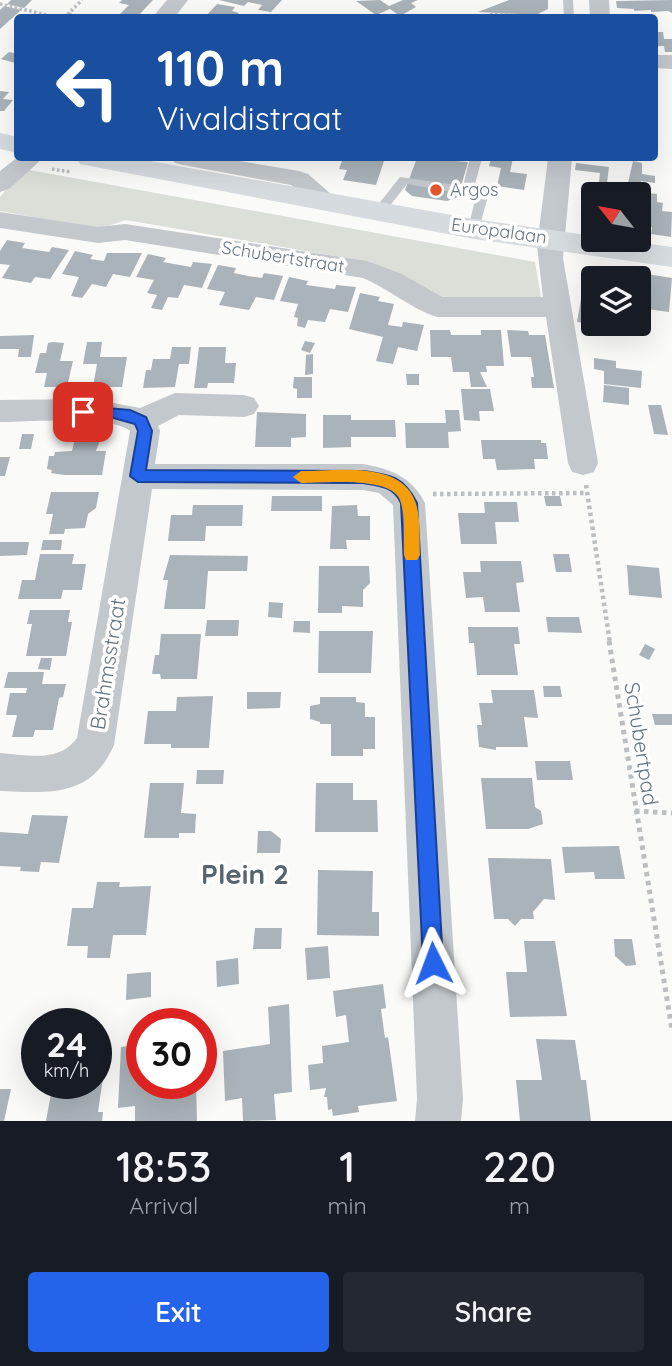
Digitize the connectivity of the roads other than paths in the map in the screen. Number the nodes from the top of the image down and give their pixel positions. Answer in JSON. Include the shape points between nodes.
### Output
{"nodes":[{"id":1,"x":178,"y":0,"type":"edge"},
{"id":2,"x":166,"y":14,"type":"edge"},
{"id":3,"x":27,"y":161,"type":"edge"},
{"id":4,"x":130,"y":161,"type":"edge"},
{"id":5,"x":200,"y":161,"type":"edge"},
{"id":6,"x":475,"y":161,"type":"edge"},
{"id":7,"x":560,"y":161,"type":"edge"},
{"id":8,"x":156,"y":163,"type":"edge"},
{"id":9,"x":0,"y":184,"type":"edge"},
{"id":10,"x":467,"y":191,"type":"junction"},
{"id":11,"x":327,"y":201,"type":"junction"},
{"id":12,"x":380,"y":210,"type":"junction"},
{"id":13,"x":0,"y":220,"type":"edge"},
{"id":14,"x":474,"y":229,"type":"junction"},
{"id":15,"x":550,"y":238,"type":"junction"},
{"id":16,"x":672,"y":257,"type":"edge"},
{"id":17,"x":558,"y":307,"type":"junction"},
{"id":18,"x":244,"y":406,"type":"dead end"},
{"id":19,"x":0,"y":411,"type":"edge"},
{"id":20,"x":141,"y":421,"type":"junction"},
{"id":21,"x":583,"y":463,"type":"road end"},
{"id":22,"x":138,"y":476,"type":"junction"},
{"id":23,"x":0,"y":772,"type":"edge"},
{"id":24,"x":438,"y":1121,"type":"edge"}],
"edges":[{"from":1,"to":2,"type":"street"},
{"from":3,"to":9,"type":"street"},
{"from":4,"to":8,"type":"main road","name":"Europalaan"},
{"from":5,"to":11,"type":"street","name":"Europalaan","via":[[299,179]]},
{"from":6,"to":10,"type":"lane"},
{"from":7,"to":15,"type":"street"},
{"from":8,"to":11,"type":"main road","name":"Europalaan"},
{"from":10,"to":12,"type":"lane","via":[[404,180]]},
{"from":10,"to":14,"type":"lane","via":[[483,193]]},
{"from":11,"to":12,"type":"main road","name":"Europalaan"},
{"from":12,"to":14,"type":"main road","name":"Europalaan"},
{"from":13,"to":17,"type":"street","name":"Schubertstraat","via":[[98,235],[125,232],[367,270],[394,279],[437,307]]},
{"from":14,"to":15,"type":"main road","name":"Europalaan"},
{"from":15,"to":16,"type":"main road","name":"Europalaan"},
{"from":15,"to":17,"type":"street"},
{"from":17,"to":21,"type":"street"},
{"from":18,"to":20,"type":"street","via":[[175,404]]},
{"from":19,"to":20,"type":"street","via":[[110,412]]},
{"from":20,"to":22,"type":"street","name":"Brahmsstraat","via":[[145,431]]},
{"from":22,"to":23,"type":"street","name":"Brahmsstraat","via":[[95,745],[75,769],[60,774]]},
{"from":22,"to":24,"type":"street","via":[[363,477],[385,480],[405,494],[412,558]]}]}
